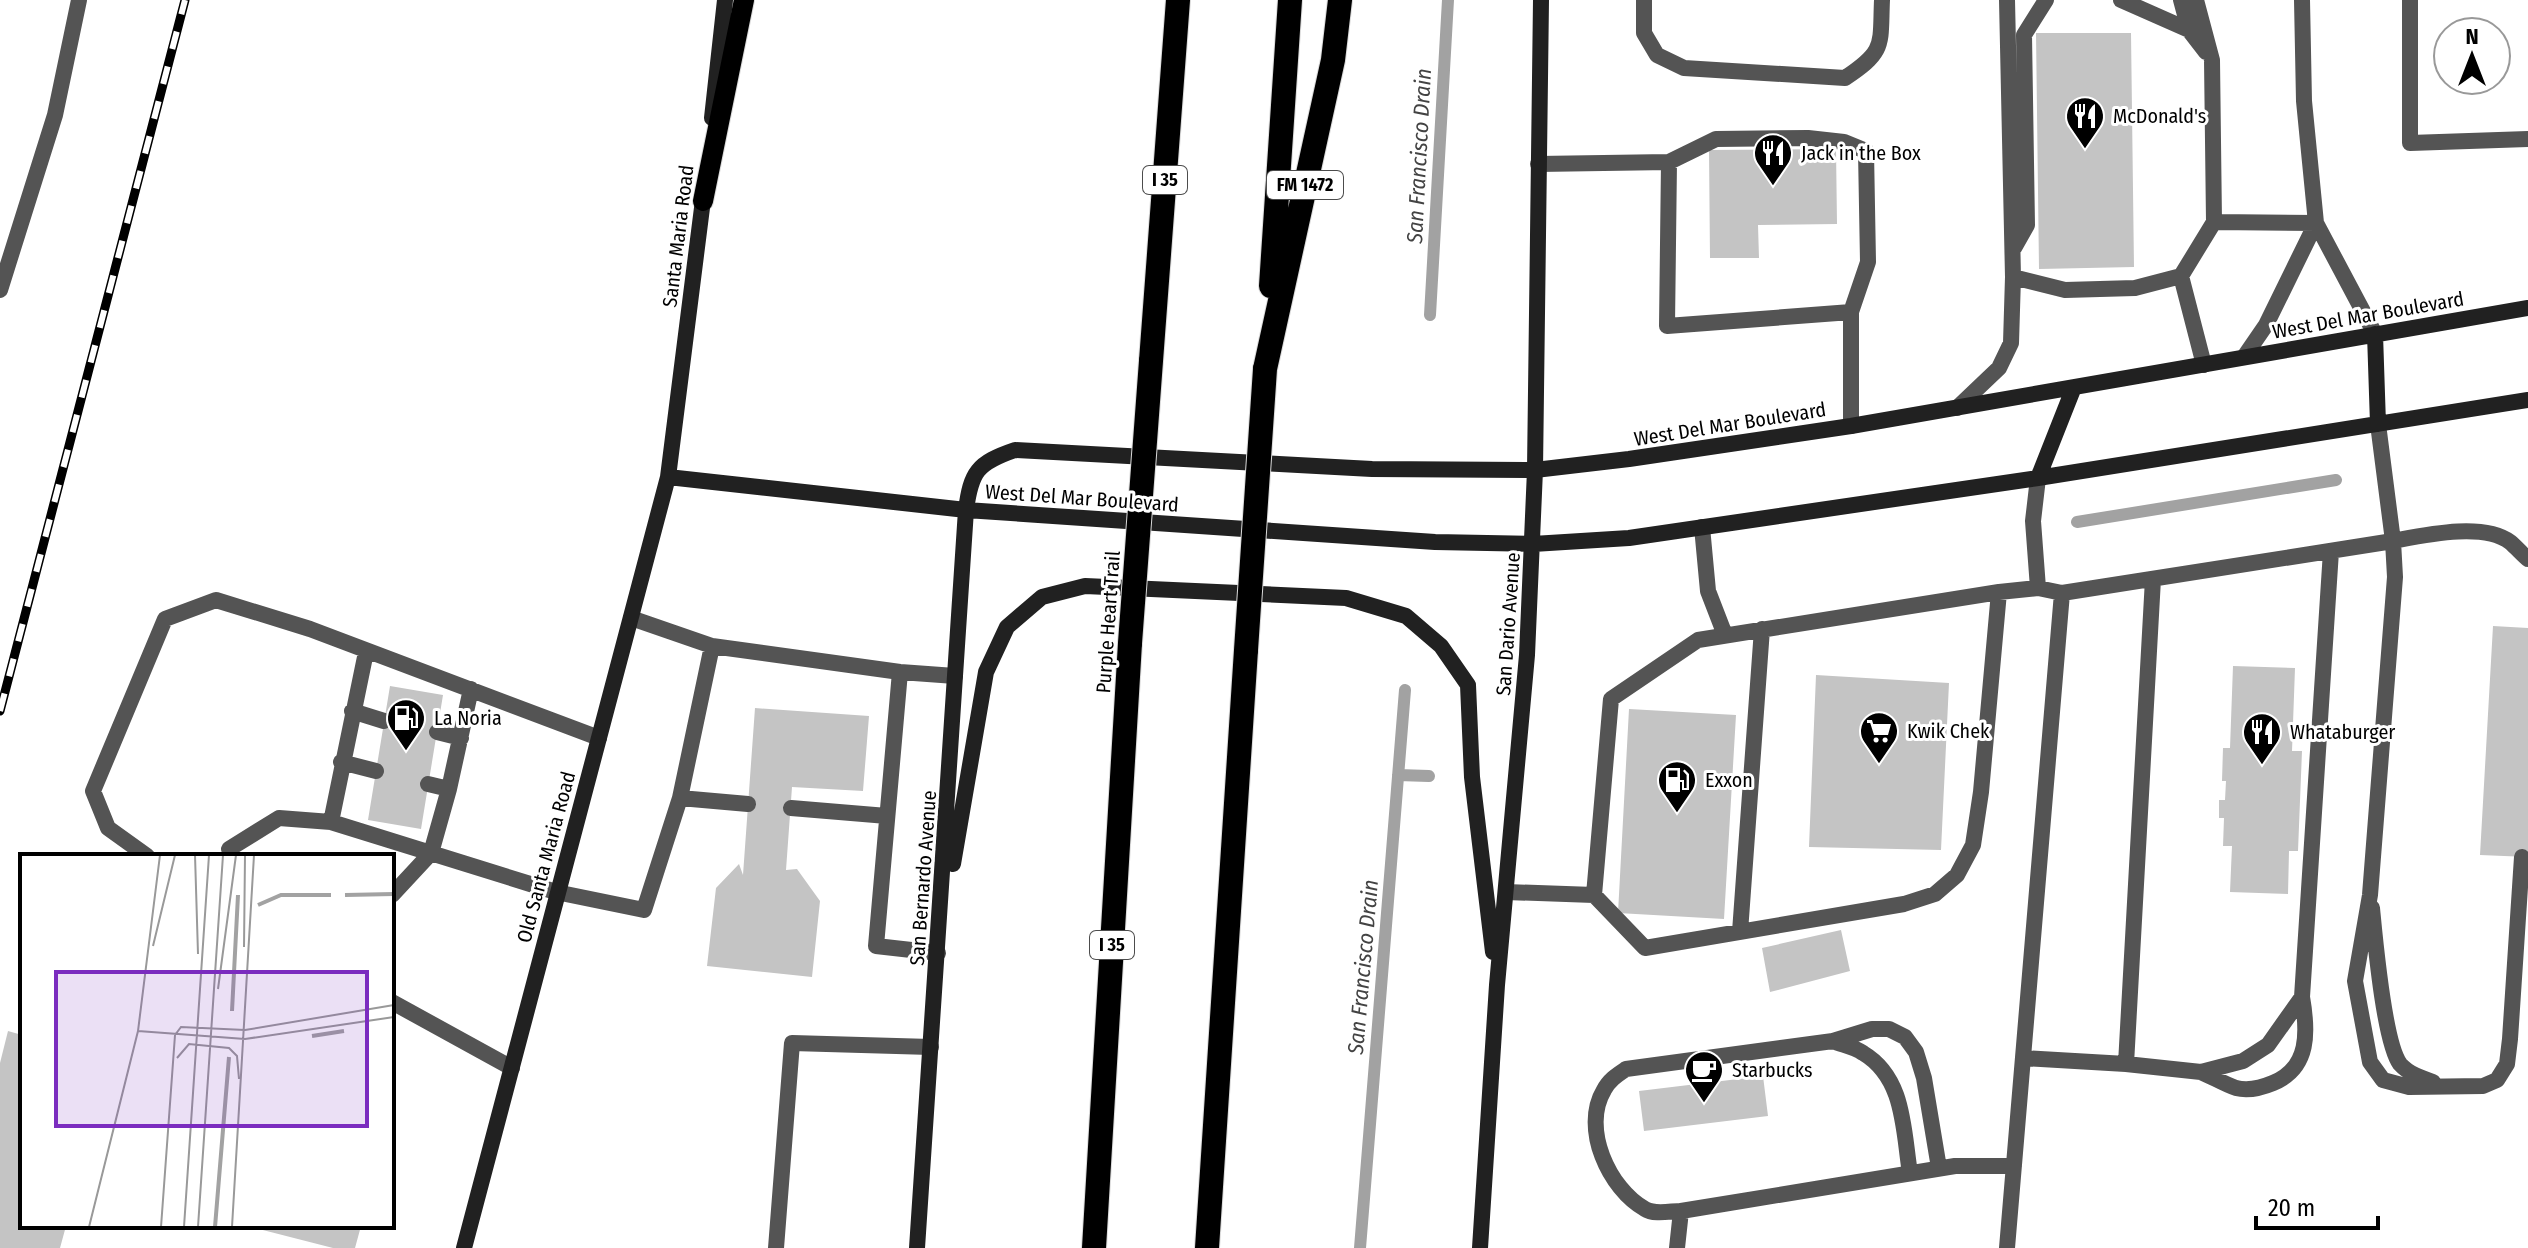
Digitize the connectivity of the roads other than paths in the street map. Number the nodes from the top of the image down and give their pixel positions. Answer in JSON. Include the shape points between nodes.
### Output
{"nodes":[{"id":1,"x":79,"y":0,"type":"edge"},
{"id":2,"x":725,"y":0,"type":"edge"},
{"id":3,"x":744,"y":0,"type":"edge"},
{"id":4,"x":1164,"y":0,"type":"edge"},
{"id":5,"x":1178,"y":0,"type":"edge"},
{"id":6,"x":1290,"y":0,"type":"edge"},
{"id":7,"x":1340,"y":0,"type":"edge"},
{"id":8,"x":1541,"y":0,"type":"edge"},
{"id":9,"x":1644,"y":0,"type":"edge"},
{"id":10,"x":1882,"y":0,"type":"edge"},
{"id":11,"x":2007,"y":0,"type":"edge"},
{"id":12,"x":2045,"y":0,"type":"edge"},
{"id":13,"x":2121,"y":0,"type":"edge"},
{"id":14,"x":2181,"y":0,"type":"edge"},
{"id":15,"x":2196,"y":0,"type":"edge"},
{"id":16,"x":2302,"y":0,"type":"edge"},
{"id":17,"x":2410,"y":0,"type":"edge"},
{"id":18,"x":2189,"y":30,"type":"junction"},
{"id":19,"x":2212,"y":60,"type":"junction"},
{"id":20,"x":1172,"y":89,"type":"junction"},
{"id":21,"x":2528,"y":139,"type":"edge"},
{"id":22,"x":1669,"y":162,"type":"junction"},
{"id":23,"x":1538,"y":164,"type":"junction"},
{"id":24,"x":703,"y":201,"type":"junction"},
{"id":25,"x":2214,"y":222,"type":"junction"},
{"id":26,"x":2316,"y":223,"type":"junction"},
{"id":27,"x":2013,"y":250,"type":"junction"},
{"id":28,"x":2181,"y":276,"type":"junction"},
{"id":29,"x":2013,"y":277,"type":"junction"},
{"id":30,"x":0,"y":290,"type":"edge"},
{"id":31,"x":2528,"y":308,"type":"edge"},
{"id":32,"x":1851,"y":312,"type":"junction"},
{"id":33,"x":2375,"y":334,"type":"junction"},
{"id":34,"x":2244,"y":357,"type":"junction"},
{"id":35,"x":2204,"y":365,"type":"junction"},
{"id":36,"x":1265,"y":369,"type":"junction"},
{"id":37,"x":2074,"y":387,"type":"junction"},
{"id":38,"x":2528,"y":400,"type":"edge"},
{"id":39,"x":1957,"y":408,"type":"junction"},
{"id":40,"x":2378,"y":424,"type":"junction"},
{"id":41,"x":1851,"y":426,"type":"junction"},
{"id":42,"x":1535,"y":470,"type":"junction"},
{"id":43,"x":668,"y":477,"type":"junction"},
{"id":44,"x":2038,"y":478,"type":"junction"},
{"id":45,"x":966,"y":510,"type":"junction"},
{"id":46,"x":1702,"y":527,"type":"junction"},
{"id":47,"x":2393,"y":541,"type":"junction"},
{"id":48,"x":1533,"y":544,"type":"junction"},
{"id":49,"x":2331,"y":551,"type":"junction"},
{"id":50,"x":2528,"y":559,"type":"edge"},
{"id":51,"x":2153,"y":579,"type":"junction"},
{"id":52,"x":2038,"y":588,"type":"junction"},
{"id":53,"x":1999,"y":592,"type":"junction"},
{"id":54,"x":2062,"y":593,"type":"junction"},
{"id":55,"x":631,"y":618,"type":"junction"},
{"id":56,"x":1762,"y":629,"type":"junction"},
{"id":57,"x":1725,"y":635,"type":"junction"},
{"id":58,"x":712,"y":646,"type":"junction"},
{"id":59,"x":366,"y":652,"type":"junction"},
{"id":60,"x":900,"y":672,"type":"junction"},
{"id":61,"x":955,"y":676,"type":"junction"},
{"id":62,"x":471,"y":689,"type":"junction"},
{"id":63,"x":352,"y":711,"type":"junction"},
{"id":64,"x":384,"y":721,"type":"dead end"},
{"id":65,"x":437,"y":732,"type":"dead end"},
{"id":66,"x":461,"y":738,"type":"junction"},
{"id":67,"x":599,"y":738,"type":"junction"},
{"id":68,"x":341,"y":762,"type":"junction"},
{"id":69,"x":376,"y":771,"type":"dead end"},
{"id":70,"x":428,"y":784,"type":"dead end"},
{"id":71,"x":449,"y":789,"type":"junction"},
{"id":72,"x":680,"y":798,"type":"junction"},
{"id":73,"x":748,"y":804,"type":"dead end"},
{"id":74,"x":791,"y":808,"type":"dead end"},
{"id":75,"x":887,"y":816,"type":"junction"},
{"id":76,"x":331,"y":822,"type":"junction"},
{"id":77,"x":431,"y":853,"type":"junction"},
{"id":78,"x":144,"y":854,"type":"edge"},
{"id":79,"x":229,"y":854,"type":"edge"},
{"id":80,"x":2522,"y":857,"type":"dead end"},
{"id":81,"x":556,"y":892,"type":"junction"},
{"id":82,"x":1506,"y":892,"type":"junction"},
{"id":83,"x":394,"y":893,"type":"edge"},
{"id":84,"x":1594,"y":895,"type":"junction"},
{"id":85,"x":2370,"y":895,"type":"junction"},
{"id":86,"x":1740,"y":932,"type":"junction"},
{"id":87,"x":938,"y":953,"type":"junction"},
{"id":88,"x":1497,"y":985,"type":"junction"},
{"id":89,"x":2302,"y":997,"type":"junction"},
{"id":90,"x":394,"y":1003,"type":"edge"},
{"id":91,"x":1833,"y":1041,"type":"junction"},
{"id":92,"x":931,"y":1047,"type":"junction"},
{"id":93,"x":2023,"y":1058,"type":"junction"},
{"id":94,"x":2126,"y":1064,"type":"junction"},
{"id":95,"x":512,"y":1068,"type":"junction"},
{"id":96,"x":2201,"y":1072,"type":"junction"},
{"id":97,"x":2446,"y":1087,"type":"junction"},
{"id":98,"x":2014,"y":1166,"type":"junction"},
{"id":99,"x":1939,"y":1168,"type":"junction"},
{"id":100,"x":1910,"y":1173,"type":"junction"},
{"id":101,"x":1681,"y":1211,"type":"junction"},
{"id":102,"x":464,"y":1248,"type":"edge"},
{"id":103,"x":776,"y":1248,"type":"edge"},
{"id":104,"x":917,"y":1248,"type":"edge"},
{"id":105,"x":1094,"y":1248,"type":"edge"},
{"id":106,"x":1207,"y":1248,"type":"edge"},
{"id":107,"x":1480,"y":1248,"type":"edge"},
{"id":108,"x":1677,"y":1248,"type":"edge"},
{"id":109,"x":2007,"y":1248,"type":"edge"}],
"edges":[{"from":1,"to":30,"type":"lane","via":[[55,115]]},
{"from":2,"to":24,"type":"main road","name":"Santa Maria Road"},
{"from":3,"to":24,"type":"main road"},
{"from":4,"to":20,"type":"highway"},
{"from":5,"to":20,"type":"highway","name":"Purple Heart Trail","number":"I 35"},
{"from":6,"to":36,"type":"highway"},
{"from":7,"to":36,"type":"highway","number":"FM 1472","via":[[1333,60]]},
{"from":8,"to":23,"type":"main road","name":"San Dario Avenue"},
{"from":9,"to":10,"type":"lane","via":[[1644,33],[1657,55],[1684,68],[1845,78],[1880,49]]},
{"from":11,"to":27,"type":"lane"},
{"from":12,"to":27,"type":"lane","via":[[2024,35],[2027,225]]},
{"from":13,"to":18,"type":"lane"},
{"from":14,"to":18,"type":"lane"},
{"from":15,"to":19,"type":"lane"},
{"from":16,"to":26,"type":"lane","via":[[2304,101]]},
{"from":17,"to":21,"type":"lane","via":[[2410,143]]},
{"from":18,"to":19,"type":"lane"},
{"from":19,"to":25,"type":"lane"},
{"from":20,"to":105,"type":"highway","name":"Purple Heart Trail","number":"I 35","bridge":true,"via":[[1130,643]]},
{"from":22,"to":23,"type":"lane"},
{"from":22,"to":32,"type":"lane","via":[[1667,326]]},
{"from":22,"to":32,"type":"lane","via":[[1716,139],[1808,138],[1866,151],[1868,262]]},
{"from":23,"to":42,"type":"main road","name":"San Dario Avenue"},
{"from":24,"to":43,"type":"main road","name":"Santa Maria Road"},
{"from":25,"to":26,"type":"lane"},
{"from":25,"to":28,"type":"lane"},
{"from":26,"to":33,"type":"lane"},
{"from":26,"to":34,"type":"lane","via":[[2266,325]]},
{"from":27,"to":29,"type":"lane"},
{"from":28,"to":29,"type":"lane","via":[[2135,288],[2065,290]]},
{"from":28,"to":35,"type":"lane"},
{"from":29,"to":39,"type":"lane","via":[[2011,343],[1999,368]]},
{"from":31,"to":33,"type":"main road","name":"West Del Mar Boulevard"},
{"from":32,"to":41,"type":"lane"},
{"from":33,"to":34,"type":"main road","name":"West Del Mar Boulevard"},
{"from":33,"to":40,"type":"main road"},
{"from":34,"to":35,"type":"main road","name":"West Del Mar Boulevard"},
{"from":35,"to":37,"type":"main road","name":"West Del Mar Boulevard"},
{"from":36,"to":106,"type":"highway","bridge":true},
{"from":37,"to":39,"type":"main road","name":"West Del Mar Boulevard"},
{"from":37,"to":44,"type":"main road"},
{"from":38,"to":40,"type":"main road","name":"West Del Mar Boulevard"},
{"from":39,"to":41,"type":"main road","name":"West Del Mar Boulevard"},
{"from":40,"to":44,"type":"main road","name":"West Del Mar Boulevard"},
{"from":40,"to":47,"type":"lane"},
{"from":41,"to":42,"type":"main road","name":"West Del Mar Boulevard"},
{"from":42,"to":45,"type":"main road","name":"West Del Mar Boulevard","via":[[1372,469],[1015,450],[976,470]]},
{"from":42,"to":48,"type":"main road","name":"San Dario Avenue"},
{"from":43,"to":45,"type":"main road","name":"West Del Mar Boulevard"},
{"from":43,"to":55,"type":"main road","name":"Old Santa Maria Road"},
{"from":44,"to":46,"type":"main road","name":"West Del Mar Boulevard"},
{"from":44,"to":52,"type":"lane","via":[[2033,521]]},
{"from":45,"to":48,"type":"main road","name":"West Del Mar Boulevard"},
{"from":45,"to":61,"type":"main road","name":"San Bernardo Avenue"},
{"from":46,"to":48,"type":"main road","name":"West Del Mar Boulevard"},
{"from":46,"to":57,"type":"lane","via":[[1708,591]]},
{"from":47,"to":49,"type":"lane"},
{"from":47,"to":50,"type":"lane","via":[[2480,531],[2508,540]]},
{"from":47,"to":85,"type":"lane","via":[[2395,577]]},
{"from":48,"to":82,"type":"main road","name":"San Dario Avenue"},
{"from":49,"to":51,"type":"lane"},
{"from":49,"to":89,"type":"lane"},
{"from":51,"to":54,"type":"lane"},
{"from":51,"to":94,"type":"lane"},
{"from":52,"to":53,"type":"lane"},
{"from":52,"to":54,"type":"lane"},
{"from":53,"to":56,"type":"lane"},
{"from":53,"to":86,"type":"lane","via":[[1981,792],[1973,845],[1957,875],[1935,894],[1904,904]]},
{"from":54,"to":93,"type":"lane"},
{"from":55,"to":58,"type":"lane"},
{"from":55,"to":67,"type":"main road","name":"Old Santa Maria Road"},
{"from":56,"to":57,"type":"lane"},
{"from":56,"to":86,"type":"lane"},
{"from":57,"to":84,"type":"lane","via":[[1698,640],[1611,699]]},
{"from":58,"to":60,"type":"lane"},
{"from":58,"to":72,"type":"lane"},
{"from":59,"to":62,"type":"lane"},
{"from":59,"to":63,"type":"lane"},
{"from":59,"to":78,"type":"lane","via":[[216,600],[165,619],[93,791],[108,828]]},
{"from":60,"to":61,"type":"lane"},
{"from":60,"to":75,"type":"lane"},
{"from":61,"to":87,"type":"main road","name":"San Bernardo Avenue"},
{"from":62,"to":66,"type":"lane"},
{"from":62,"to":67,"type":"lane"},
{"from":63,"to":64,"type":"lane"},
{"from":63,"to":68,"type":"lane"},
{"from":65,"to":66,"type":"lane"},
{"from":66,"to":71,"type":"lane"},
{"from":67,"to":81,"type":"main road","name":"Old Santa Maria Road"},
{"from":68,"to":69,"type":"lane"},
{"from":68,"to":76,"type":"lane"},
{"from":70,"to":71,"type":"lane"},
{"from":71,"to":77,"type":"lane"},
{"from":72,"to":73,"type":"lane"},
{"from":72,"to":81,"type":"lane","via":[[644,910]]},
{"from":74,"to":75,"type":"lane"},
{"from":75,"to":87,"type":"lane","via":[[876,946]]},
{"from":76,"to":77,"type":"lane"},
{"from":76,"to":79,"type":"lane","via":[[279,818]]},
{"from":77,"to":81,"type":"lane"},
{"from":77,"to":83,"type":"lane"},
{"from":80,"to":97,"type":"lane","via":[[2507,1064],[2497,1080],[2483,1086]]},
{"from":81,"to":95,"type":"main road","name":"Old Santa Maria Road"},
{"from":82,"to":84,"type":"lane"},
{"from":82,"to":88,"type":"main road","name":"San Dario Avenue"},
{"from":84,"to":86,"type":"lane","via":[[1645,948]]},
{"from":85,"to":97,"type":"lane","via":[[2378,968],[2399,1062],[2414,1076]]},
{"from":85,"to":97,"type":"lane","via":[[2355,981],[2370,1062],[2383,1080],[2409,1087]]},
{"from":87,"to":88,"type":"main road","via":[[986,672],[1007,627],[1042,597],[1085,586],[1346,598],[1406,616],[1441,646],[1468,685],[1472,777]]},
{"from":87,"to":92,"type":"main road","name":"San Bernardo Avenue"},
{"from":88,"to":107,"type":"main road","name":"San Dario Avenue"},
{"from":89,"to":96,"type":"lane","via":[[2268,1045],[2243,1061]]},
{"from":89,"to":96,"type":"lane","via":[[2305,1045],[2287,1078],[2260,1088],[2238,1088]]},
{"from":90,"to":95,"type":"lane"},
{"from":91,"to":99,"type":"lane","via":[[1872,1029],[1889,1029],[1905,1037],[1924,1078]]},
{"from":91,"to":100,"type":"lane","via":[[1862,1052],[1883,1068],[1896,1088]]},
{"from":91,"to":101,"type":"lane","via":[[1626,1069],[1612,1078],[1596,1115],[1606,1168],[1647,1211]]},
{"from":92,"to":103,"type":"lane","via":[[792,1043]]},
{"from":92,"to":104,"type":"main road","name":"San Bernardo Avenue"},
{"from":93,"to":94,"type":"lane"},
{"from":93,"to":98,"type":"lane"},
{"from":94,"to":96,"type":"lane"},
{"from":95,"to":102,"type":"main road","name":"Old Santa Maria Road"},
{"from":98,"to":99,"type":"lane"},
{"from":98,"to":109,"type":"lane"},
{"from":99,"to":100,"type":"lane"},
{"from":100,"to":101,"type":"lane"},
{"from":101,"to":108,"type":"lane"}]}
